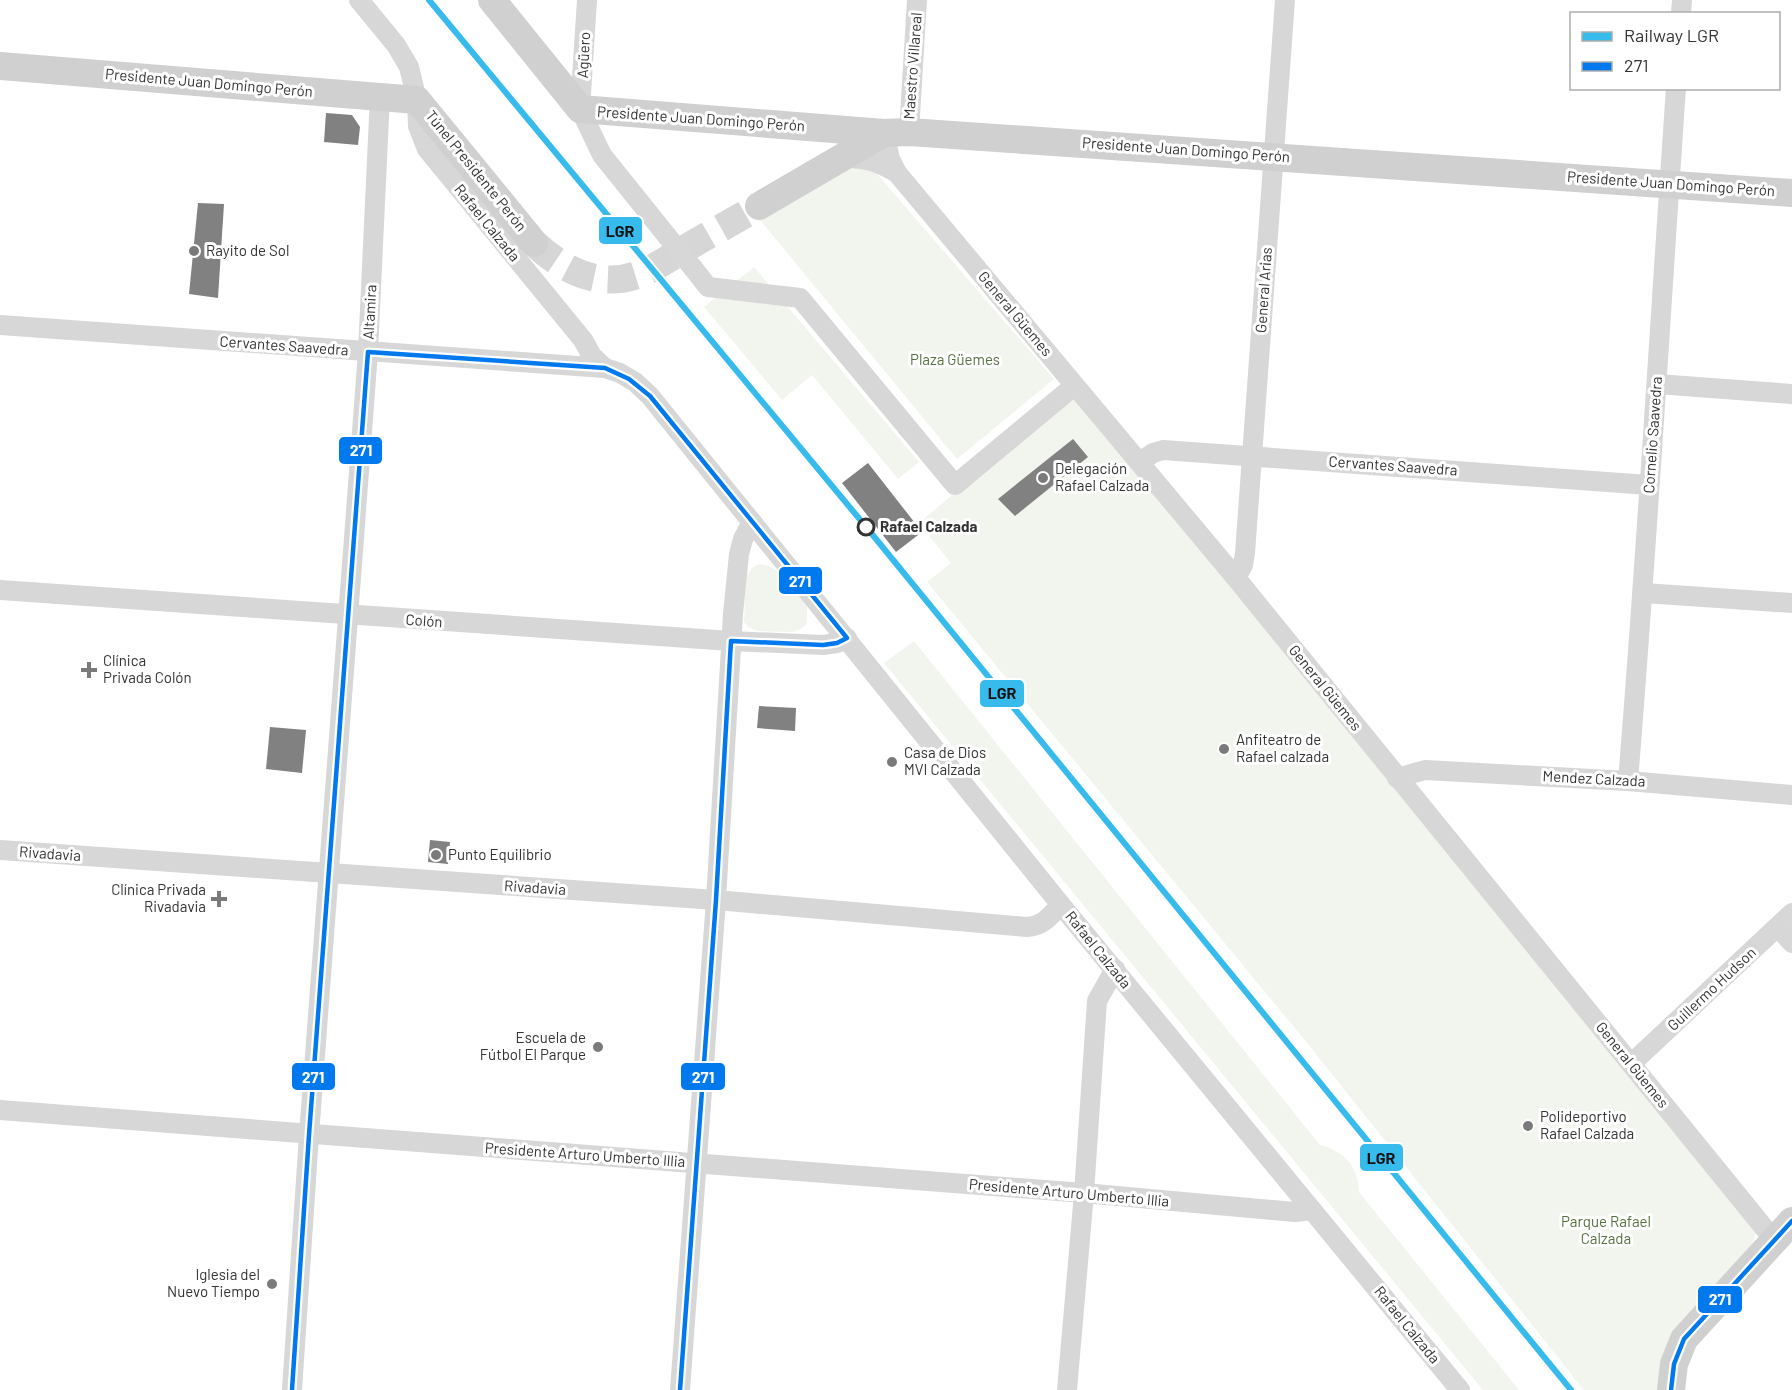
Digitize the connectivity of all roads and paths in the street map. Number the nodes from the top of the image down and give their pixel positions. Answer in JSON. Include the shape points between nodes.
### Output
{"nodes":[{"id":1,"x":359,"y":0,"type":"edge"},
{"id":2,"x":492,"y":0,"type":"edge"},
{"id":3,"x":587,"y":0,"type":"edge"},
{"id":4,"x":917,"y":0,"type":"edge"},
{"id":5,"x":1285,"y":0,"type":"edge"},
{"id":6,"x":0,"y":66,"type":"edge"},
{"id":7,"x":1676,"y":90,"type":"edge"},
{"id":8,"x":380,"y":96,"type":"junction"},
{"id":9,"x":417,"y":100,"type":"junction"},
{"id":10,"x":580,"y":109,"type":"junction"},
{"id":11,"x":896,"y":133,"type":"junction"},
{"id":12,"x":1273,"y":156,"type":"junction"},
{"id":13,"x":842,"y":158,"type":"junction"},
{"id":14,"x":897,"y":174,"type":"junction"},
{"id":15,"x":1670,"y":184,"type":"junction"},
{"id":16,"x":1792,"y":193,"type":"edge"},
{"id":17,"x":759,"y":206,"type":"tunnel mouth"},
{"id":18,"x":534,"y":243,"type":"tunnel mouth"},
{"id":19,"x":0,"y":325,"type":"edge"},
{"id":20,"x":368,"y":352,"type":"junction"},
{"id":21,"x":604,"y":368,"type":"junction"},
{"id":22,"x":1657,"y":384,"type":"junction"},
{"id":23,"x":1074,"y":386,"type":"junction"},
{"id":24,"x":1792,"y":394,"type":"edge"},
{"id":25,"x":1251,"y":456,"type":"junction"},
{"id":26,"x":1140,"y":462,"type":"junction"},
{"id":27,"x":1649,"y":484,"type":"junction"},
{"id":28,"x":752,"y":522,"type":"junction"},
{"id":29,"x":1236,"y":579,"type":"junction"},
{"id":30,"x":0,"y":590,"type":"edge"},
{"id":31,"x":1644,"y":593,"type":"junction"},
{"id":32,"x":1792,"y":603,"type":"edge"},
{"id":33,"x":348,"y":616,"type":"junction"},
{"id":34,"x":847,"y":638,"type":"junction"},
{"id":35,"x":731,"y":641,"type":"junction"},
{"id":36,"x":1397,"y":778,"type":"junction"},
{"id":37,"x":1628,"y":781,"type":"junction"},
{"id":38,"x":1792,"y":795,"type":"edge"},
{"id":39,"x":0,"y":850,"type":"edge"},
{"id":40,"x":328,"y":873,"type":"junction"},
{"id":41,"x":716,"y":900,"type":"junction"},
{"id":42,"x":1061,"y":905,"type":"junction"},
{"id":43,"x":1785,"y":920,"type":"edge"},
{"id":44,"x":1792,"y":943,"type":"edge"},
{"id":45,"x":1115,"y":969,"type":"junction"},
{"id":46,"x":1631,"y":1064,"type":"junction"},
{"id":47,"x":0,"y":1110,"type":"edge"},
{"id":48,"x":309,"y":1135,"type":"junction"},
{"id":49,"x":695,"y":1163,"type":"junction"},
{"id":50,"x":1084,"y":1193,"type":"junction"},
{"id":51,"x":1312,"y":1210,"type":"junction"},
{"id":52,"x":1783,"y":1230,"type":"edge"},
{"id":53,"x":292,"y":1390,"type":"edge"},
{"id":54,"x":680,"y":1390,"type":"edge"},
{"id":55,"x":1067,"y":1390,"type":"edge"},
{"id":56,"x":1460,"y":1390,"type":"edge"},
{"id":57,"x":1671,"y":1390,"type":"edge"}],
"edges":[{"from":1,"to":9,"type":"street","name":"Rafael Calzada","via":[[409,67]]},
{"from":2,"to":10,"type":"street"},
{"from":3,"to":10,"type":"street","name":"Agüero"},
{"from":4,"to":11,"type":"street","name":"Maestro Villareal"},
{"from":5,"to":12,"type":"street","name":"General Arias"},
{"from":6,"to":8,"type":"street","name":"Presidente Juan Domingo Perón"},
{"from":7,"to":15,"type":"street","name":"Cornelio Saavedra"},
{"from":8,"to":9,"type":"street","name":"Presidente Juan Domingo Perón"},
{"from":8,"to":20,"type":"street","name":"Altamira"},
{"from":9,"to":18,"type":"street","name":"Túnel Presidente Perón"},
{"from":9,"to":21,"type":"street","name":"Rafael Calzada","via":[[418,126],[426,149]]},
{"from":10,"to":11,"type":"street","name":"Presidente Juan Domingo Perón"},
{"from":10,"to":23,"type":"street","bridge":true,"via":[[602,155],[708,287],[800,298],[955,485]]},
{"from":11,"to":12,"type":"street","name":"Presidente Juan Domingo Perón"},
{"from":11,"to":13,"type":"street"},
{"from":11,"to":14,"type":"street","name":"General Güemes","via":[[890,159]]},
{"from":12,"to":15,"type":"street","name":"Presidente Juan Domingo Perón"},
{"from":12,"to":25,"type":"street","name":"General Arias"},
{"from":13,"to":14,"type":"street","via":[[879,162]]},
{"from":13,"to":17,"type":"street"},
{"from":14,"to":23,"type":"street","name":"General Güemes"},
{"from":15,"to":16,"type":"street","name":"Presidente Juan Domingo Perón"},
{"from":15,"to":22,"type":"street","name":"Cornelio Saavedra"},
{"from":19,"to":20,"type":"street","name":"Cervantes Saavedra"},
{"from":20,"to":21,"type":"street","name":"Cervantes Saavedra"},
{"from":20,"to":33,"type":"street","name":"Altamira"},
{"from":21,"to":28,"type":"street","name":"Rafael Calzada","via":[[635,382],[650,396]]},
{"from":22,"to":24,"type":"street"},
{"from":22,"to":27,"type":"street","name":"Cornelio Saavedra"},
{"from":23,"to":26,"type":"street","name":"General Güemes"},
{"from":25,"to":26,"type":"street","name":"Cervantes Saavedra","via":[[1163,450]]},
{"from":25,"to":27,"type":"street","name":"Cervantes Saavedra"},
{"from":25,"to":29,"type":"street","name":"General Arias","via":[[1245,553]]},
{"from":26,"to":29,"type":"street","name":"General Güemes"},
{"from":27,"to":31,"type":"street","name":"Cornelio Saavedra"},
{"from":28,"to":34,"type":"street","name":"Rafael Calzada"},
{"from":28,"to":35,"type":"street","via":[[739,554]]},
{"from":29,"to":36,"type":"street","name":"General Güemes"},
{"from":30,"to":33,"type":"street","name":"Colón"},
{"from":31,"to":32,"type":"street"},
{"from":31,"to":37,"type":"street","name":"Cornelio Saavedra"},
{"from":33,"to":35,"type":"street","name":"Colón"},
{"from":33,"to":40,"type":"street","name":"Altamira"},
{"from":34,"to":35,"type":"street","name":"Colón","via":[[823,645]]},
{"from":34,"to":42,"type":"street","name":"Rafael Calzada"},
{"from":35,"to":41,"type":"street"},
{"from":36,"to":37,"type":"street","name":"Mendez Calzada","via":[[1425,770]]},
{"from":36,"to":46,"type":"street","name":"General Güemes"},
{"from":37,"to":38,"type":"street","name":"Mendez Calzada"},
{"from":39,"to":40,"type":"street","name":"Rivadavia"},
{"from":40,"to":41,"type":"street","name":"Rivadavia"},
{"from":40,"to":48,"type":"street","name":"Altamira"},
{"from":41,"to":42,"type":"street","name":"Rivadavia","via":[[1027,927],[1042,924]]},
{"from":41,"to":49,"type":"street"},
{"from":42,"to":45,"type":"street","name":"Rafael Calzada"},
{"from":43,"to":44,"type":"street"},
{"from":43,"to":46,"type":"street","name":"Guillermo Hudson"},
{"from":45,"to":50,"type":"street","via":[[1097,1001]]},
{"from":45,"to":51,"type":"street","name":"Rafael Calzada"},
{"from":46,"to":52,"type":"street","name":"General Güemes"},
{"from":47,"to":48,"type":"street","name":"Presidente Arturo Umberto Illia"},
{"from":48,"to":49,"type":"street","name":"Presidente Arturo Umberto Illia"},
{"from":48,"to":53,"type":"street","name":"Altamira"},
{"from":49,"to":50,"type":"street","name":"Presidente Arturo Umberto Illia"},
{"from":49,"to":54,"type":"street"},
{"from":50,"to":51,"type":"street","name":"Presidente Arturo Umberto Illia","via":[[1295,1212]]},
{"from":50,"to":55,"type":"street"},
{"from":51,"to":56,"type":"street","name":"Rafael Calzada"},
{"from":52,"to":57,"type":"street","via":[[1684,1339],[1674,1364]]}]}
